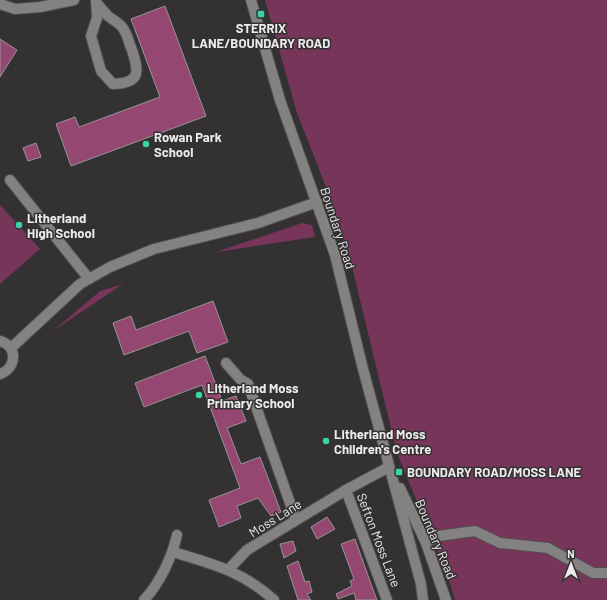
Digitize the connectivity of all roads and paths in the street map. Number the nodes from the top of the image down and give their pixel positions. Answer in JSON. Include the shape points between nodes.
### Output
{"nodes":[{"id":1,"x":74,"y":0,"type":"edge"},
{"id":2,"x":251,"y":0,"type":"edge"},
{"id":3,"x":96,"y":1,"type":"edge"},
{"id":4,"x":0,"y":4,"type":"edge"},
{"id":5,"x":10,"y":180,"type":"dead end"},
{"id":6,"x":317,"y":202,"type":"junction"},
{"id":7,"x":89,"y":279,"type":"junction"},
{"id":8,"x":0,"y":341,"type":"edge"},
{"id":9,"x":11,"y":348,"type":"junction"},
{"id":10,"x":226,"y":363,"type":"dead end"},
{"id":11,"x":0,"y":374,"type":"edge"},
{"id":12,"x":389,"y":467,"type":"junction"},
{"id":13,"x":346,"y":490,"type":"junction"},
{"id":14,"x":296,"y":520,"type":"junction"},
{"id":15,"x":177,"y":534,"type":"dead end"},
{"id":16,"x":426,"y":543,"type":"junction"},
{"id":17,"x":173,"y":552,"type":"junction"},
{"id":18,"x":229,"y":569,"type":"junction"},
{"id":19,"x":607,"y":573,"type":"edge"},
{"id":20,"x":144,"y":600,"type":"edge"},
{"id":21,"x":274,"y":600,"type":"edge"},
{"id":22,"x":387,"y":600,"type":"edge"},
{"id":23,"x":423,"y":600,"type":"edge"},
{"id":24,"x":446,"y":600,"type":"edge"}],
"edges":[{"from":1,"to":4,"type":"street","via":[[40,8],[15,9]]},
{"from":2,"to":6,"type":"street","name":"Boundary Road","via":[[280,100]]},
{"from":3,"to":3,"type":"street","via":[[124,30],[138,67],[133,80],[126,84],[113,84],[101,71],[92,36],[97,18]]},
{"from":5,"to":7,"type":"street"},
{"from":6,"to":7,"type":"street","via":[[258,223],[154,249],[110,267]]},
{"from":6,"to":12,"type":"street","name":"Boundary Road","via":[[335,255]]},
{"from":7,"to":9,"type":"street","via":[[80,284]]},
{"from":8,"to":9,"type":"street"},
{"from":9,"to":11,"type":"street","via":[[13,364]]},
{"from":10,"to":14,"type":"street","via":[[248,384]]},
{"from":12,"to":13,"type":"street","name":"Moss Lane"},
{"from":12,"to":16,"type":"street","name":"Boundary Road"},
{"from":12,"to":23,"type":"street","name":"Boundary Road","via":[[421,584]]},
{"from":13,"to":14,"type":"street","name":"Moss Lane"},
{"from":13,"to":22,"type":"street","name":"Sefton Moss Lane"},
{"from":14,"to":18,"type":"street","name":"Moss Lane","via":[[247,550]]},
{"from":15,"to":17,"type":"street"},
{"from":16,"to":19,"type":"street","via":[[438,536],[476,531],[500,543],[548,548],[593,573]]},
{"from":16,"to":24,"type":"street","name":"Boundary Road"},
{"from":17,"to":18,"type":"street"},
{"from":17,"to":20,"type":"street"},
{"from":18,"to":21,"type":"street","via":[[258,586]]}]}
